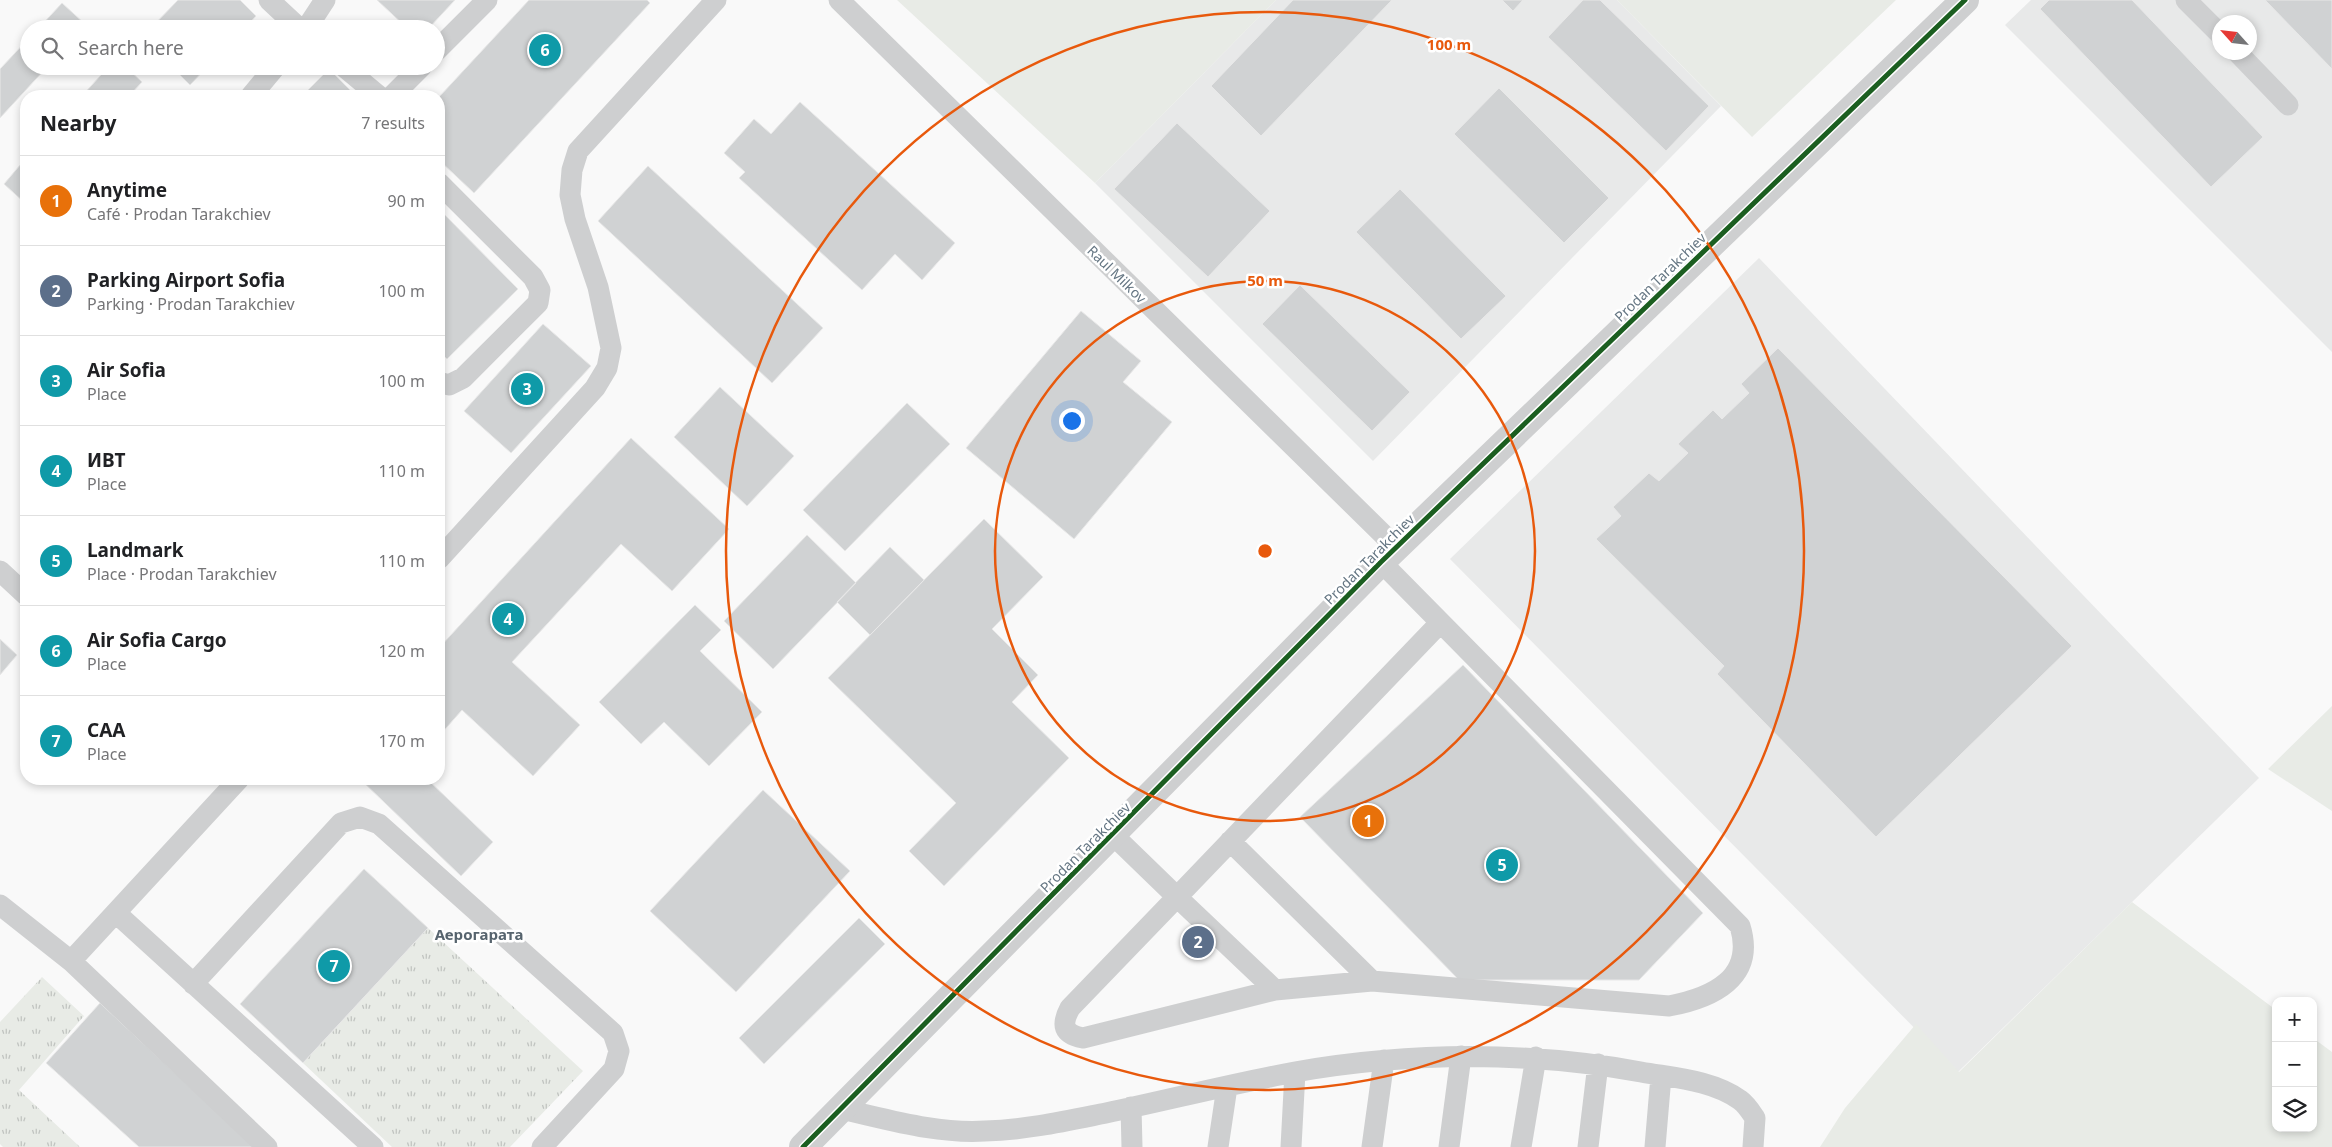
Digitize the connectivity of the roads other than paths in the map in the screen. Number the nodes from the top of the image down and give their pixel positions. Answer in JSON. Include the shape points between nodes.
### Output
{"nodes":[{"id":1,"x":269,"y":0,"type":"edge"},
{"id":2,"x":325,"y":0,"type":"edge"},
{"id":3,"x":487,"y":0,"type":"edge"},
{"id":4,"x":716,"y":0,"type":"edge"},
{"id":5,"x":839,"y":0,"type":"edge"},
{"id":6,"x":1965,"y":0,"type":"edge"},
{"id":7,"x":2186,"y":0,"type":"edge"},
{"id":8,"x":290,"y":20,"type":"edge"},
{"id":9,"x":312,"y":20,"type":"edge"},
{"id":10,"x":2212,"y":26,"type":"edge"},
{"id":11,"x":445,"y":42,"type":"edge"},
{"id":12,"x":2245,"y":60,"type":"edge"},
{"id":13,"x":268,"y":75,"type":"edge"},
{"id":14,"x":354,"y":75,"type":"edge"},
{"id":15,"x":413,"y":75,"type":"edge"},
{"id":16,"x":256,"y":90,"type":"edge"},
{"id":17,"x":372,"y":90,"type":"edge"},
{"id":18,"x":398,"y":90,"type":"edge"},
{"id":19,"x":2288,"y":105,"type":"dead end"},
{"id":20,"x":445,"y":189,"type":"edge"},
{"id":21,"x":445,"y":384,"type":"edge"},
{"id":22,"x":445,"y":553,"type":"edge"},
{"id":23,"x":1388,"y":555,"type":"junction"},
{"id":24,"x":0,"y":572,"type":"edge"},
{"id":25,"x":20,"y":590,"type":"edge"},
{"id":26,"x":1440,"y":624,"type":"junction"},
{"id":27,"x":233,"y":785,"type":"edge"},
{"id":28,"x":1113,"y":835,"type":"junction"},
{"id":29,"x":1230,"y":841,"type":"junction"},
{"id":30,"x":1177,"y":897,"type":"junction"},
{"id":31,"x":0,"y":905,"type":"edge"},
{"id":32,"x":116,"y":913,"type":"junction"},
{"id":33,"x":71,"y":961,"type":"junction"},
{"id":34,"x":1372,"y":981,"type":"junction"},
{"id":35,"x":193,"y":984,"type":"junction"},
{"id":36,"x":1275,"y":990,"type":"junction"},
{"id":37,"x":1461,"y":1056,"type":"junction"},
{"id":38,"x":1536,"y":1057,"type":"junction"},
{"id":39,"x":1384,"y":1060,"type":"junction"},
{"id":40,"x":1598,"y":1064,"type":"junction"},
{"id":41,"x":1295,"y":1072,"type":"junction"},
{"id":42,"x":1661,"y":1076,"type":"junction"},
{"id":43,"x":1227,"y":1087,"type":"junction"},
{"id":44,"x":1131,"y":1108,"type":"junction"},
{"id":45,"x":841,"y":1109,"type":"junction"},
{"id":46,"x":921,"y":1127,"type":"junction"},
{"id":47,"x":267,"y":1147,"type":"edge"},
{"id":48,"x":373,"y":1147,"type":"edge"},
{"id":49,"x":542,"y":1147,"type":"edge"},
{"id":50,"x":803,"y":1147,"type":"edge"},
{"id":51,"x":983,"y":1147,"type":"edge"},
{"id":52,"x":1132,"y":1147,"type":"edge"},
{"id":53,"x":1218,"y":1147,"type":"edge"},
{"id":54,"x":1291,"y":1147,"type":"edge"},
{"id":55,"x":1372,"y":1147,"type":"edge"},
{"id":56,"x":1449,"y":1147,"type":"edge"},
{"id":57,"x":1521,"y":1147,"type":"edge"},
{"id":58,"x":1588,"y":1147,"type":"edge"},
{"id":59,"x":1655,"y":1147,"type":"edge"},
{"id":60,"x":1752,"y":1147,"type":"edge"}],
"edges":[{"from":1,"to":8,"type":"lane"},
{"from":2,"to":9,"type":"lane"},
{"from":3,"to":11,"type":"lane"},
{"from":4,"to":22,"type":"lane","via":[[578,151],[572,170],[570,195],[575,219],[598,287],[611,348],[607,368],[595,388]]},
{"from":5,"to":23,"type":"lane","name":"Raul Milkov"},
{"from":6,"to":23,"type":"street","name":"Prodan Tarakchiev"},
{"from":7,"to":10,"type":"lane"},
{"from":12,"to":19,"type":"lane"},
{"from":13,"to":16,"type":"lane"},
{"from":14,"to":17,"type":"lane"},
{"from":15,"to":18,"type":"lane"},
{"from":20,"to":21,"type":"lane","via":[[533,277],[540,290],[538,303],[463,378]]},
{"from":23,"to":26,"type":"lane","name":"Raul Milkov"},
{"from":23,"to":28,"type":"street","name":"Prodan Tarakchiev"},
{"from":24,"to":25,"type":"lane"},
{"from":26,"to":29,"type":"lane"},
{"from":26,"to":34,"type":"lane","name":"Raul Milkov","via":[[1740,926],[1744,950],[1741,964],[1730,981],[1702,998],[1669,1006]]},
{"from":27,"to":32,"type":"lane"},
{"from":28,"to":30,"type":"lane"},
{"from":28,"to":45,"type":"street","name":"Prodan Tarakchiev"},
{"from":29,"to":30,"type":"lane"},
{"from":29,"to":34,"type":"lane"},
{"from":30,"to":36,"type":"lane"},
{"from":30,"to":36,"type":"lane","name":"Raul Milkov","via":[[1070,1008],[1064,1020],[1065,1028],[1074,1036],[1083,1038]]},
{"from":31,"to":33,"type":"lane"},
{"from":32,"to":33,"type":"lane"},
{"from":32,"to":35,"type":"lane"},
{"from":33,"to":47,"type":"lane"},
{"from":34,"to":36,"type":"lane","name":"Raul Milkov"},
{"from":35,"to":48,"type":"lane"},
{"from":35,"to":49,"type":"lane","via":[[341,823],[360,817],[379,824],[612,1033],[619,1052],[614,1069]]},
{"from":37,"to":38,"type":"lane"},
{"from":37,"to":39,"type":"lane"},
{"from":37,"to":56,"type":"lane"},
{"from":38,"to":40,"type":"lane"},
{"from":38,"to":57,"type":"lane"},
{"from":39,"to":41,"type":"lane"},
{"from":39,"to":55,"type":"lane"},
{"from":40,"to":42,"type":"lane"},
{"from":40,"to":58,"type":"lane"},
{"from":41,"to":43,"type":"lane"},
{"from":41,"to":54,"type":"lane"},
{"from":42,"to":59,"type":"lane"},
{"from":42,"to":60,"type":"lane","via":[[1692,1081],[1742,1100],[1755,1118]]},
{"from":43,"to":44,"type":"lane"},
{"from":43,"to":53,"type":"lane"},
{"from":44,"to":46,"type":"lane","via":[[1048,1125],[983,1132]]},
{"from":44,"to":52,"type":"lane"},
{"from":45,"to":46,"type":"lane"},
{"from":45,"to":50,"type":"street","name":"Prodan Tarakchiev"},
{"from":46,"to":51,"type":"lane"}]}
